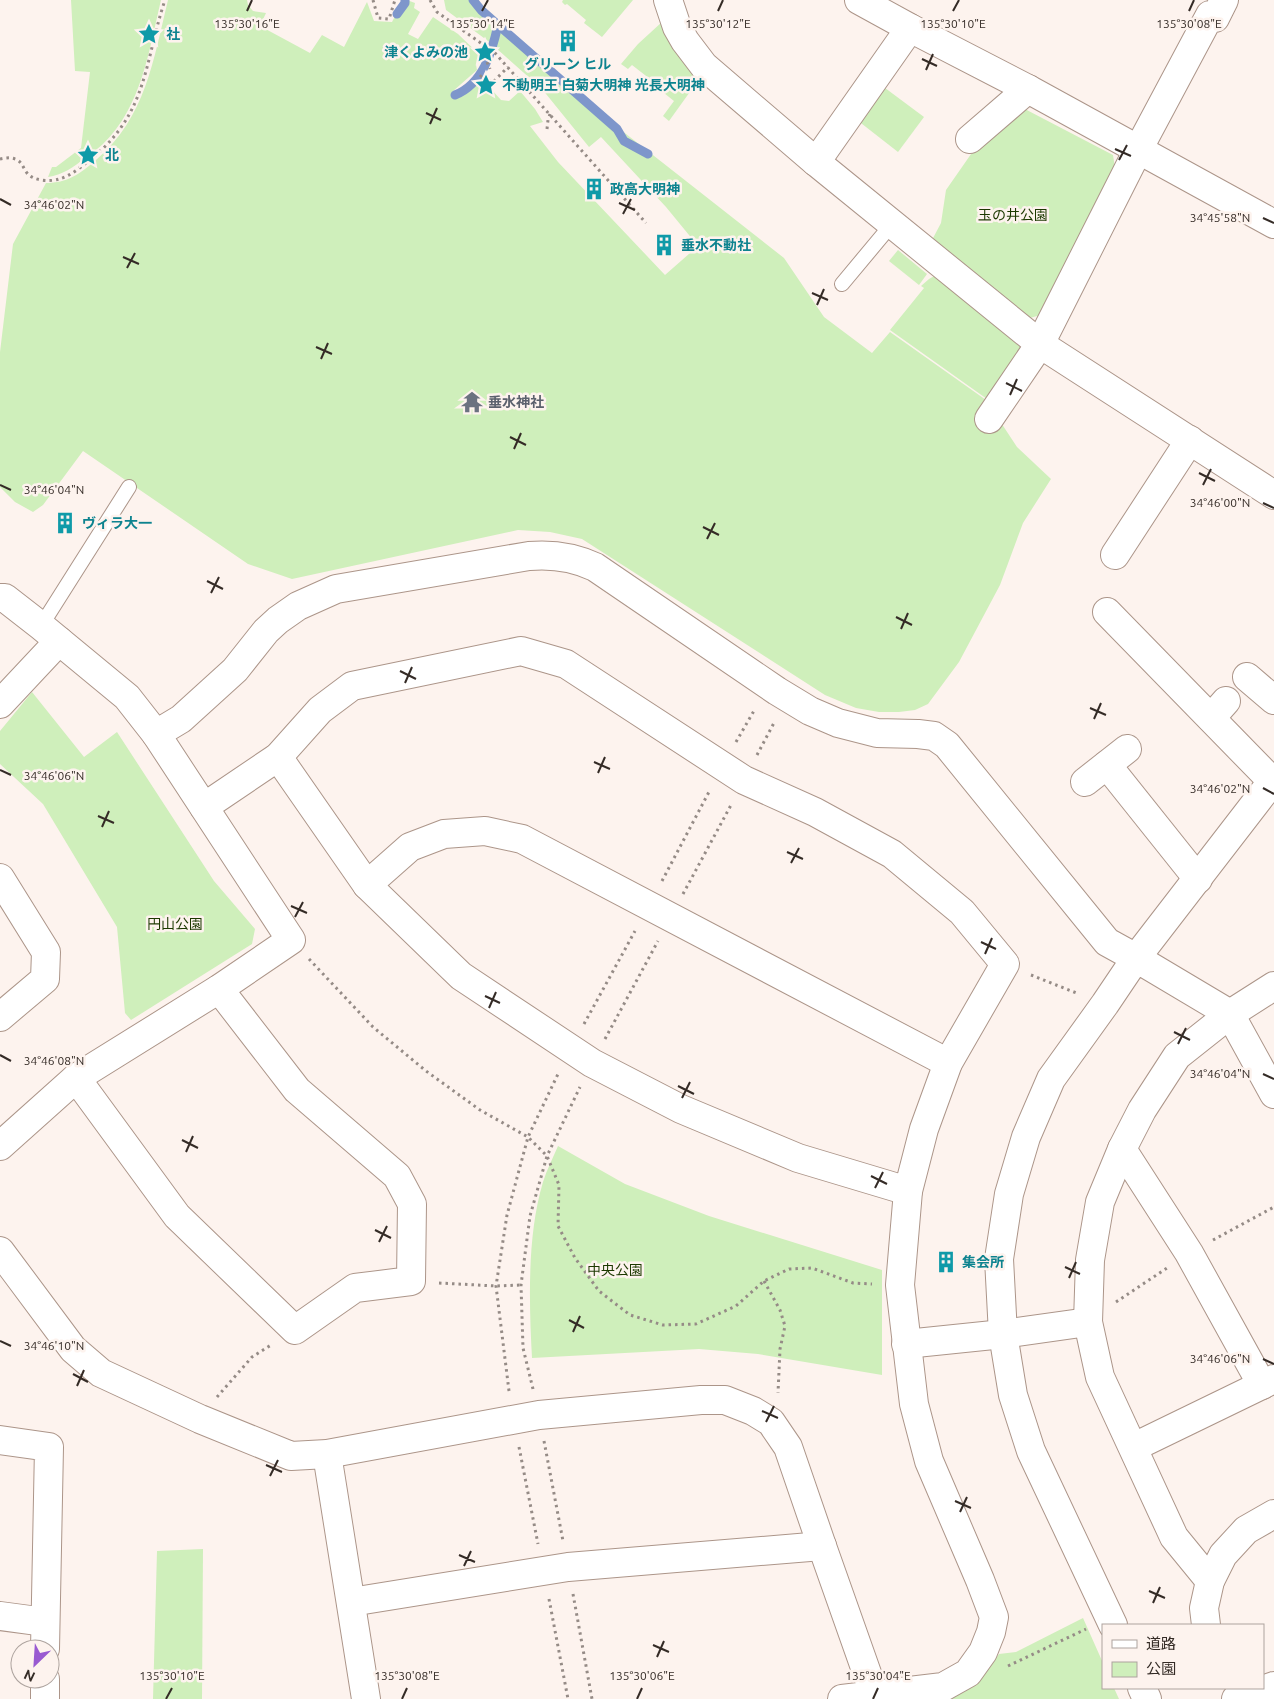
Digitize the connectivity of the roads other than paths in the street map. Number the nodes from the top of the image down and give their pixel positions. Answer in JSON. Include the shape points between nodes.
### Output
{"nodes":[{"id":1,"x":668,"y":0,"type":"edge"},
{"id":2,"x":860,"y":0,"type":"edge"},
{"id":3,"x":1224,"y":0,"type":"edge"},
{"id":4,"x":910,"y":28,"type":"junction"},
{"id":5,"x":1028,"y":89,"type":"junction"},
{"id":6,"x":970,"y":139,"type":"dead end"},
{"id":7,"x":1138,"y":150,"type":"junction"},
{"id":8,"x":816,"y":162,"type":"junction"},
{"id":9,"x":892,"y":224,"type":"junction"},
{"id":10,"x":1274,"y":224,"type":"edge"},
{"id":11,"x":842,"y":284,"type":"dead end"},
{"id":12,"x":1040,"y":344,"type":"junction"},
{"id":13,"x":990,"y":419,"type":"dead end"},
{"id":14,"x":1190,"y":440,"type":"junction"},
{"id":15,"x":129,"y":487,"type":"dead end"},
{"id":16,"x":1274,"y":495,"type":"edge"},
{"id":17,"x":1115,"y":555,"type":"dead end"},
{"id":18,"x":0,"y":598,"type":"edge"},
{"id":19,"x":1114,"y":630,"type":"dead end"},
{"id":20,"x":50,"y":634,"type":"junction"},
{"id":21,"x":1247,"y":677,"type":"dead end"},
{"id":22,"x":1274,"y":700,"type":"edge"},
{"id":23,"x":0,"y":704,"type":"edge"},
{"id":24,"x":156,"y":734,"type":"junction"},
{"id":25,"x":278,"y":757,"type":"junction"},
{"id":26,"x":1273,"y":780,"type":"edge"},
{"id":27,"x":1085,"y":782,"type":"dead end"},
{"id":28,"x":204,"y":807,"type":"junction"},
{"id":29,"x":0,"y":878,"type":"edge"},
{"id":30,"x":1198,"y":878,"type":"junction"},
{"id":31,"x":367,"y":885,"type":"junction"},
{"id":32,"x":1136,"y":958,"type":"junction"},
{"id":33,"x":1274,"y":986,"type":"edge"},
{"id":34,"x":219,"y":989,"type":"junction"},
{"id":35,"x":1230,"y":1014,"type":"junction"},
{"id":36,"x":0,"y":1017,"type":"edge"},
{"id":37,"x":948,"y":1063,"type":"junction"},
{"id":38,"x":76,"y":1078,"type":"junction"},
{"id":39,"x":1274,"y":1094,"type":"edge"},
{"id":40,"x":0,"y":1146,"type":"edge"},
{"id":41,"x":1122,"y":1149,"type":"junction"},
{"id":42,"x":908,"y":1191,"type":"junction"},
{"id":43,"x":0,"y":1251,"type":"edge"},
{"id":44,"x":1088,"y":1322,"type":"junction"},
{"id":45,"x":1003,"y":1334,"type":"junction"},
{"id":46,"x":906,"y":1344,"type":"junction"},
{"id":47,"x":1268,"y":1382,"type":"edge"},
{"id":48,"x":0,"y":1440,"type":"edge"},
{"id":49,"x":1134,"y":1447,"type":"junction"},
{"id":50,"x":327,"y":1454,"type":"junction"},
{"id":51,"x":1274,"y":1514,"type":"edge"},
{"id":52,"x":822,"y":1546,"type":"junction"},
{"id":53,"x":1210,"y":1581,"type":"junction"},
{"id":54,"x":351,"y":1602,"type":"junction"},
{"id":55,"x":0,"y":1616,"type":"edge"},
{"id":56,"x":45,"y":1622,"type":"junction"},
{"id":57,"x":1103,"y":1624,"type":"edge"},
{"id":58,"x":1206,"y":1624,"type":"edge"},
{"id":59,"x":45,"y":1639,"type":"edge"},
{"id":60,"x":1274,"y":1686,"type":"edge"},
{"id":61,"x":875,"y":1696,"type":"junction"},
{"id":62,"x":366,"y":1699,"type":"edge"},
{"id":63,"x":842,"y":1699,"type":"edge"},
{"id":64,"x":1236,"y":1699,"type":"edge"}],
"edges":[{"from":1,"to":8,"type":"street","via":[[685,41],[704,66]]},
{"from":2,"to":4,"type":"street"},
{"from":3,"to":7,"type":"street","via":[[1214,18],[1210,15]]},
{"from":4,"to":5,"type":"street"},
{"from":4,"to":8,"type":"street"},
{"from":5,"to":6,"type":"street"},
{"from":5,"to":7,"type":"street"},
{"from":7,"to":10,"type":"street"},
{"from":7,"to":12,"type":"street"},
{"from":8,"to":9,"type":"street"},
{"from":9,"to":11,"type":"lane"},
{"from":9,"to":12,"type":"street"},
{"from":12,"to":13,"type":"street"},
{"from":12,"to":14,"type":"street"},
{"from":14,"to":16,"type":"street"},
{"from":14,"to":17,"type":"street"},
{"from":15,"to":20,"type":"lane"},
{"from":18,"to":20,"type":"street","via":[[5,598]]},
{"from":19,"to":26,"type":"street","via":[[1218,710]]},
{"from":20,"to":23,"type":"street"},
{"from":20,"to":24,"type":"street","via":[[127,697]]},
{"from":21,"to":22,"type":"street"},
{"from":24,"to":28,"type":"street"},
{"from":24,"to":32,"type":"street","via":[[181,719],[235,670],[278,620],[298,606],[336,589],[538,555],[571,558],[595,567],[810,710],[838,723],[877,733],[934,736],[947,745],[1107,942]]},
{"from":25,"to":28,"type":"street"},
{"from":25,"to":31,"type":"street"},
{"from":25,"to":37,"type":"street","via":[[320,710],[352,686],[521,651],[566,664],[734,772],[892,854],[962,912],[1005,964]]},
{"from":26,"to":30,"type":"street"},
{"from":27,"to":30,"type":"street","via":[[1117,757]]},
{"from":28,"to":34,"type":"street","via":[[291,940]]},
{"from":29,"to":36,"type":"street","via":[[46,952],[45,979]]},
{"from":30,"to":32,"type":"street"},
{"from":31,"to":37,"type":"street","via":[[410,847],[444,834],[486,831],[522,839]]},
{"from":31,"to":42,"type":"street","via":[[461,976],[581,1056],[681,1109],[798,1158]]},
{"from":32,"to":35,"type":"street"},
{"from":32,"to":45,"type":"street","via":[[1051,1079],[1026,1137],[1009,1194],[999,1259]]},
{"from":33,"to":35,"type":"street"},
{"from":34,"to":38,"type":"street"},
{"from":34,"to":38,"type":"street","via":[[298,1090],[396,1176],[412,1204],[411,1281],[355,1288],[295,1330],[177,1216]]},
{"from":35,"to":39,"type":"street"},
{"from":35,"to":41,"type":"street","via":[[1177,1056],[1142,1110]]},
{"from":37,"to":42,"type":"street","via":[[924,1129]]},
{"from":38,"to":40,"type":"street"},
{"from":41,"to":44,"type":"street","via":[[1100,1202],[1090,1260]]},
{"from":41,"to":47,"type":"street"},
{"from":42,"to":46,"type":"street","via":[[900,1285]]},
{"from":43,"to":50,"type":"street","via":[[73,1349],[101,1373],[200,1420],[291,1456]]},
{"from":44,"to":45,"type":"street"},
{"from":44,"to":49,"type":"street","via":[[1100,1377]]},
{"from":45,"to":46,"type":"street"},
{"from":45,"to":57,"type":"street","via":[[1012,1394],[1031,1450]]},
{"from":46,"to":61,"type":"street","via":[[914,1404],[929,1461],[994,1616],[983,1652],[968,1674],[943,1687]]},
{"from":47,"to":49,"type":"street"},
{"from":48,"to":56,"type":"street","via":[[49,1447]]},
{"from":49,"to":53,"type":"street","via":[[1174,1537]]},
{"from":50,"to":52,"type":"street","via":[[540,1415],[725,1400],[771,1422],[788,1447]]},
{"from":50,"to":54,"type":"street"},
{"from":51,"to":53,"type":"street","via":[[1246,1530],[1223,1555]]},
{"from":52,"to":54,"type":"street","via":[[556,1568]]},
{"from":52,"to":61,"type":"street"},
{"from":53,"to":58,"type":"street","via":[[1204,1608]]},
{"from":54,"to":62,"type":"street"},
{"from":55,"to":56,"type":"street"},
{"from":56,"to":59,"type":"street"},
{"from":60,"to":64,"type":"street"},
{"from":61,"to":63,"type":"street"}]}
